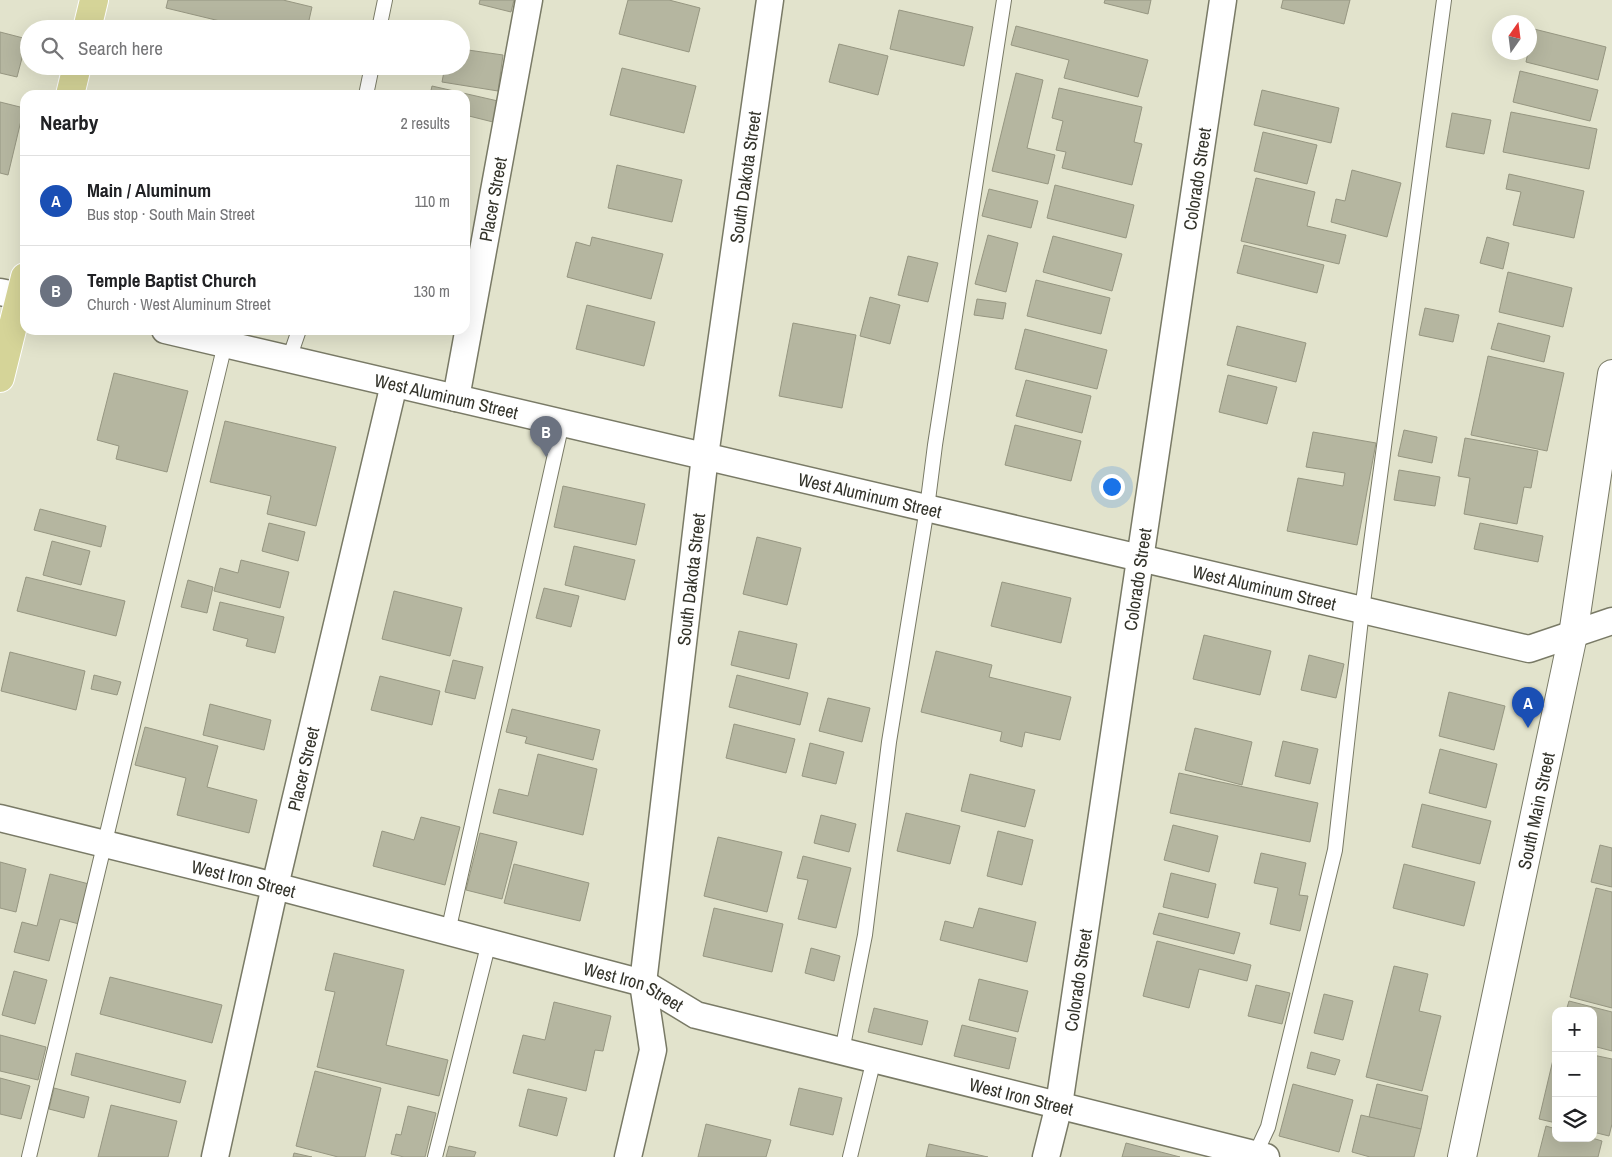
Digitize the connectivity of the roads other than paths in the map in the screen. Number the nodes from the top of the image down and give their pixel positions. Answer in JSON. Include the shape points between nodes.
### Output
{"nodes":[{"id":1,"x":94,"y":0,"type":"edge"},
{"id":2,"x":385,"y":0,"type":"edge"},
{"id":3,"x":529,"y":0,"type":"edge"},
{"id":4,"x":770,"y":0,"type":"edge"},
{"id":5,"x":1004,"y":0,"type":"edge"},
{"id":6,"x":1223,"y":0,"type":"edge"},
{"id":7,"x":1444,"y":0,"type":"edge"},
{"id":8,"x":89,"y":20,"type":"edge"},
{"id":9,"x":382,"y":20,"type":"edge"},
{"id":10,"x":75,"y":75,"type":"edge"},
{"id":11,"x":370,"y":75,"type":"edge"},
{"id":12,"x":71,"y":90,"type":"edge"},
{"id":13,"x":367,"y":90,"type":"edge"},
{"id":14,"x":18,"y":290,"type":"edge"},
{"id":15,"x":470,"y":322,"type":"edge"},
{"id":16,"x":186,"y":335,"type":"edge"},
{"id":17,"x":297,"y":335,"type":"edge"},
{"id":18,"x":468,"y":335,"type":"edge"},
{"id":19,"x":225,"y":344,"type":"junction"},
{"id":20,"x":289,"y":359,"type":"junction"},
{"id":21,"x":1612,"y":374,"type":"edge"},
{"id":22,"x":0,"y":378,"type":"edge"},
{"id":23,"x":394,"y":384,"type":"junction"},
{"id":24,"x":456,"y":398,"type":"junction"},
{"id":25,"x":562,"y":423,"type":"junction"},
{"id":26,"x":705,"y":456,"type":"junction"},
{"id":27,"x":927,"y":508,"type":"junction"},
{"id":28,"x":1140,"y":557,"type":"junction"},
{"id":29,"x":1362,"y":610,"type":"junction"},
{"id":30,"x":1612,"y":621,"type":"edge"},
{"id":31,"x":1573,"y":634,"type":"junction"},
{"id":32,"x":0,"y":818,"type":"edge"},
{"id":33,"x":106,"y":844,"type":"junction"},
{"id":34,"x":276,"y":886,"type":"junction"},
{"id":35,"x":448,"y":932,"type":"junction"},
{"id":36,"x":489,"y":942,"type":"junction"},
{"id":37,"x":643,"y":983,"type":"junction"},
{"id":38,"x":842,"y":1051,"type":"junction"},
{"id":39,"x":874,"y":1060,"type":"junction"},
{"id":40,"x":1059,"y":1105,"type":"junction"},
{"id":41,"x":1258,"y":1156,"type":"edge"},
{"id":42,"x":29,"y":1157,"type":"edge"},
{"id":43,"x":215,"y":1157,"type":"edge"},
{"id":44,"x":435,"y":1157,"type":"edge"},
{"id":45,"x":628,"y":1157,"type":"edge"},
{"id":46,"x":850,"y":1157,"type":"edge"},
{"id":47,"x":1046,"y":1157,"type":"edge"},
{"id":48,"x":1462,"y":1157,"type":"edge"}],
"edges":[{"from":1,"to":8,"type":"main road"},
{"from":2,"to":9,"type":"lane"},
{"from":3,"to":15,"type":"street","name":"Placer Street"},
{"from":4,"to":26,"type":"street","name":"South Dakota Street"},
{"from":5,"to":27,"type":"lane"},
{"from":6,"to":28,"type":"street","name":"Colorado Street"},
{"from":7,"to":29,"type":"lane"},
{"from":10,"to":12,"type":"main road"},
{"from":11,"to":13,"type":"lane"},
{"from":14,"to":22,"type":"main road"},
{"from":16,"to":19,"type":"street","name":"West Aluminum Street"},
{"from":17,"to":20,"type":"lane"},
{"from":18,"to":24,"type":"street","name":"Placer Street"},
{"from":19,"to":20,"type":"street","name":"West Aluminum Street"},
{"from":19,"to":33,"type":"lane"},
{"from":20,"to":23,"type":"street","name":"West Aluminum Street"},
{"from":21,"to":31,"type":"main road","name":"South Main Street"},
{"from":23,"to":24,"type":"street","name":"West Aluminum Street"},
{"from":23,"to":34,"type":"street","name":"Placer Street"},
{"from":24,"to":25,"type":"street","name":"West Aluminum Street"},
{"from":25,"to":26,"type":"street","name":"West Aluminum Street"},
{"from":25,"to":35,"type":"lane"},
{"from":26,"to":27,"type":"street","name":"West Aluminum Street"},
{"from":26,"to":37,"type":"street","name":"South Dakota Street"},
{"from":27,"to":28,"type":"street","name":"West Aluminum Street"},
{"from":27,"to":38,"type":"lane","via":[[889,742],[865,935]]},
{"from":28,"to":29,"type":"street","name":"West Aluminum Street"},
{"from":28,"to":40,"type":"street","name":"Colorado Street"},
{"from":29,"to":31,"type":"street","name":"West Aluminum Street","via":[[1529,649]]},
{"from":29,"to":41,"type":"lane","via":[[1335,850],[1268,1127]]},
{"from":30,"to":31,"type":"street","name":"West Aluminum Street"},
{"from":31,"to":48,"type":"main road","name":"South Main Street"},
{"from":32,"to":33,"type":"street","name":"West Iron Street"},
{"from":33,"to":34,"type":"street","name":"West Iron Street"},
{"from":33,"to":42,"type":"lane"},
{"from":34,"to":35,"type":"street","name":"West Iron Street"},
{"from":34,"to":43,"type":"street","name":"Placer Street"},
{"from":35,"to":36,"type":"street","name":"West Iron Street"},
{"from":36,"to":37,"type":"street","name":"West Iron Street"},
{"from":36,"to":44,"type":"lane"},
{"from":37,"to":38,"type":"street","name":"West Iron Street","via":[[696,1014]]},
{"from":37,"to":45,"type":"street","name":"South Dakota Street","via":[[653,1050]]},
{"from":38,"to":39,"type":"street","name":"West Iron Street"},
{"from":39,"to":40,"type":"street","name":"West Iron Street"},
{"from":39,"to":46,"type":"lane"},
{"from":40,"to":41,"type":"street","name":"West Iron Street"},
{"from":40,"to":47,"type":"street","name":"Colorado Street"}]}
